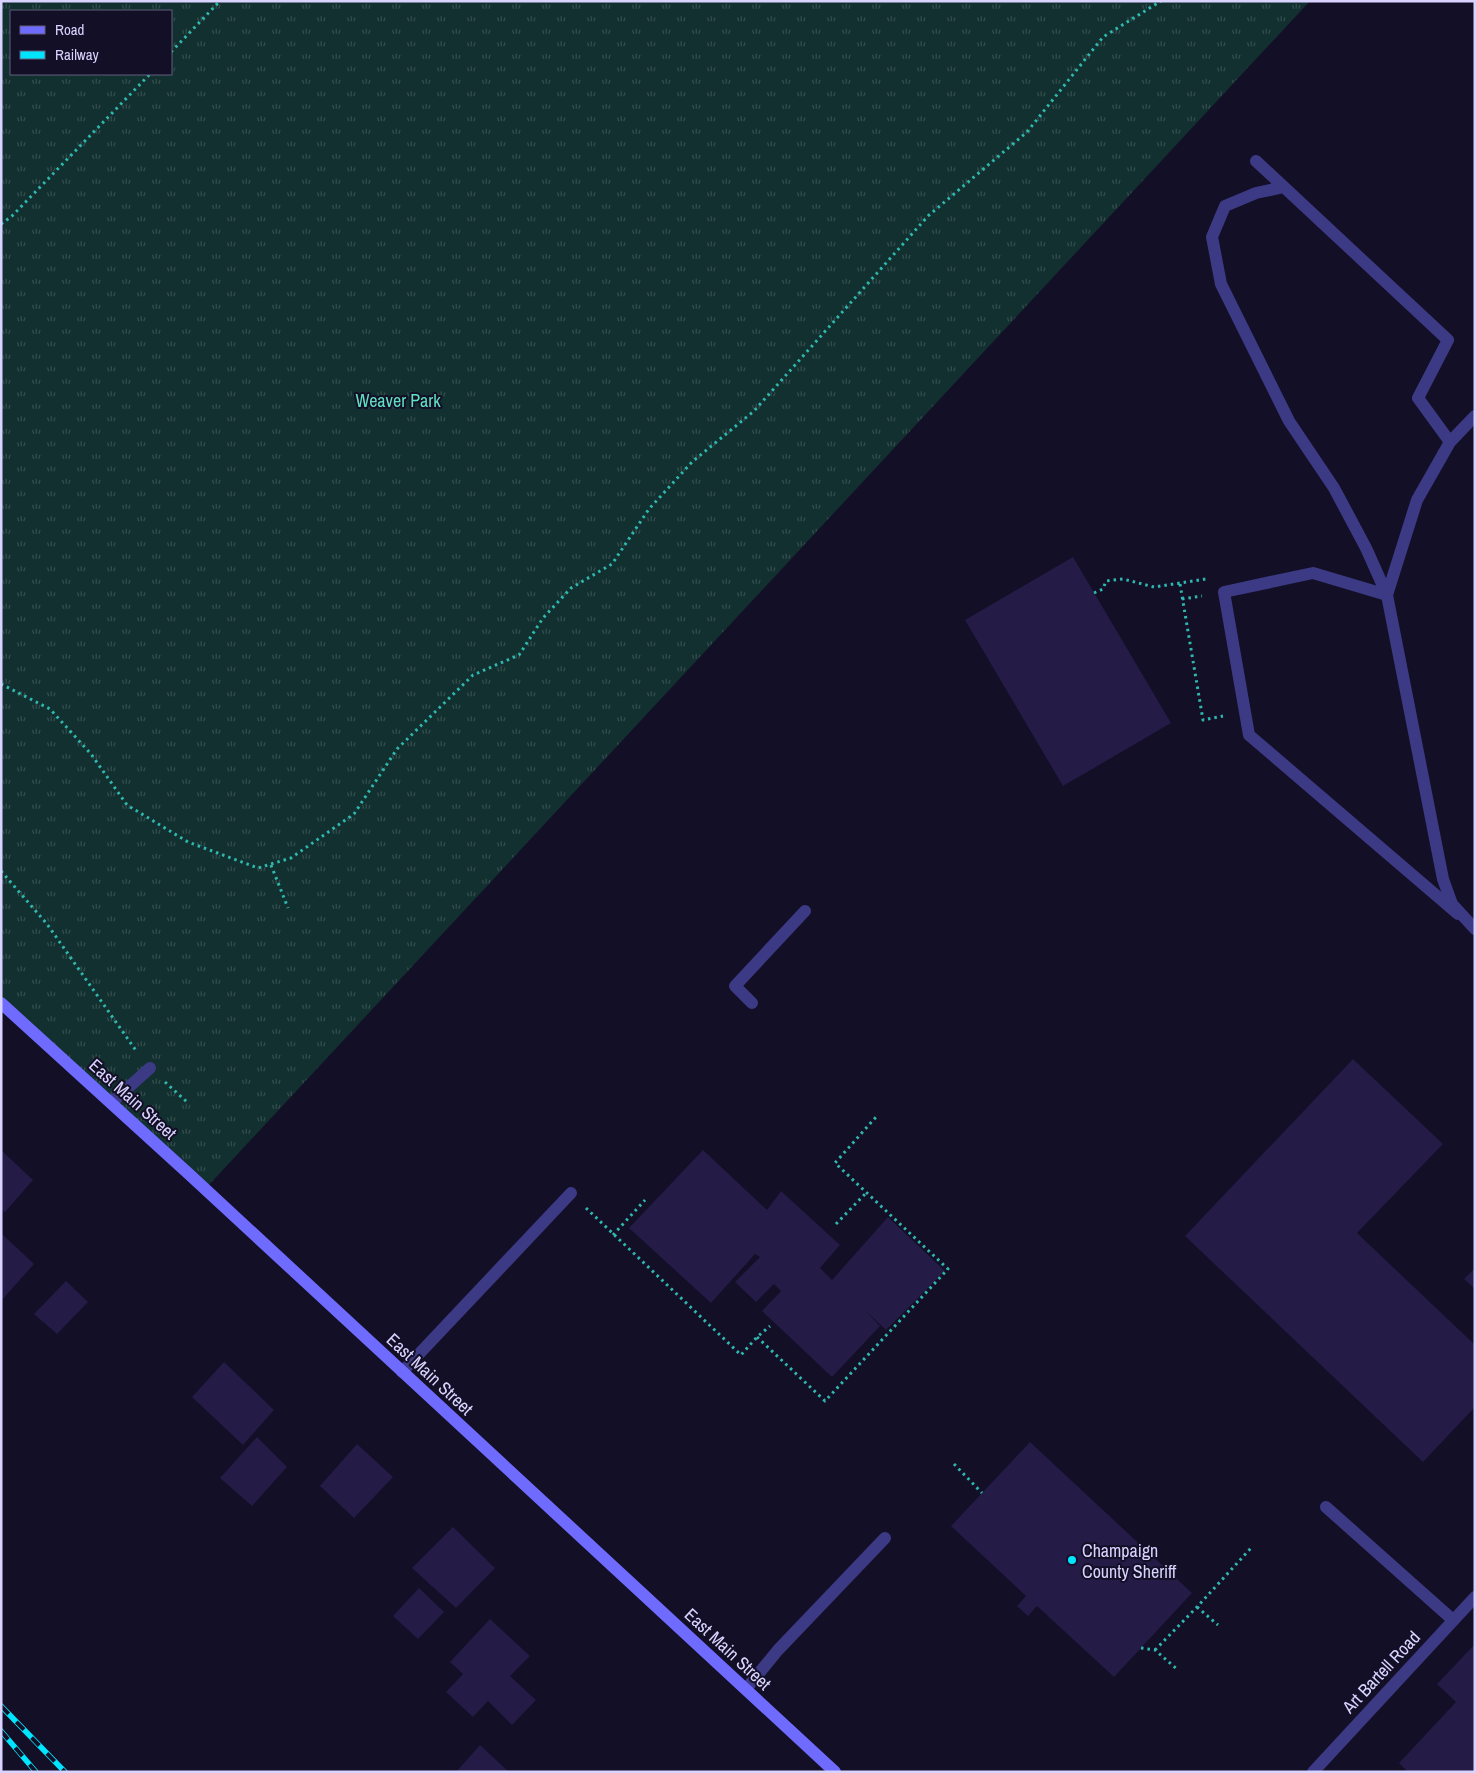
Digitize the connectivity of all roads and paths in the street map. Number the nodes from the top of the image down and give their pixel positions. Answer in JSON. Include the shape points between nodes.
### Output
{"nodes":[{"id":1,"x":220,"y":1,"type":"edge"},
{"id":2,"x":1161,"y":1,"type":"edge"},
{"id":3,"x":172,"y":51,"type":"edge"},
{"id":4,"x":149,"y":75,"type":"edge"},
{"id":5,"x":1256,"y":161,"type":"dead end"},
{"id":6,"x":1284,"y":187,"type":"junction"},
{"id":7,"x":1,"y":224,"type":"edge"},
{"id":8,"x":1475,"y":416,"type":"edge"},
{"id":9,"x":1450,"y":442,"type":"junction"},
{"id":10,"x":1208,"y":579,"type":"dead end"},
{"id":11,"x":1180,"y":584,"type":"junction"},
{"id":12,"x":1094,"y":593,"type":"dead end"},
{"id":13,"x":1387,"y":595,"type":"junction"},
{"id":14,"x":1,"y":684,"type":"edge"},
{"id":15,"x":1245,"y":711,"type":"junction"},
{"id":16,"x":270,"y":864,"type":"junction"},
{"id":17,"x":1,"y":871,"type":"edge"},
{"id":18,"x":288,"y":908,"type":"dead end"},
{"id":19,"x":806,"y":911,"type":"dead end"},
{"id":20,"x":1464,"y":919,"type":"junction"},
{"id":21,"x":1475,"y":929,"type":"edge"},
{"id":22,"x":1,"y":1003,"type":"edge"},
{"id":23,"x":752,"y":1003,"type":"dead end"},
{"id":24,"x":150,"y":1068,"type":"junction"},
{"id":25,"x":187,"y":1102,"type":"dead end"},
{"id":26,"x":111,"y":1103,"type":"junction"},
{"id":27,"x":876,"y":1117,"type":"dead end"},
{"id":28,"x":867,"y":1192,"type":"junction"},
{"id":29,"x":570,"y":1193,"type":"joint"},
{"id":30,"x":645,"y":1200,"type":"dead end"},
{"id":31,"x":836,"y":1224,"type":"dead end"},
{"id":32,"x":613,"y":1235,"type":"junction"},
{"id":33,"x":770,"y":1326,"type":"dead end"},
{"id":34,"x":757,"y":1337,"type":"junction"},
{"id":35,"x":402,"y":1372,"type":"junction"},
{"id":36,"x":954,"y":1464,"type":"dead end"},
{"id":37,"x":982,"y":1493,"type":"dead end"},
{"id":38,"x":1326,"y":1508,"type":"dead end"},
{"id":39,"x":885,"y":1538,"type":"dead end"},
{"id":40,"x":1251,"y":1548,"type":"dead end"},
{"id":41,"x":1475,"y":1597,"type":"edge"},
{"id":42,"x":1197,"y":1607,"type":"junction"},
{"id":43,"x":1453,"y":1620,"type":"junction"},
{"id":44,"x":1218,"y":1625,"type":"dead end"},
{"id":45,"x":1141,"y":1648,"type":"dead end"},
{"id":46,"x":1155,"y":1650,"type":"junction"},
{"id":47,"x":1178,"y":1670,"type":"dead end"},
{"id":48,"x":746,"y":1689,"type":"junction"},
{"id":49,"x":835,"y":1772,"type":"edge"},
{"id":50,"x":1312,"y":1772,"type":"edge"}],
"edges":[{"from":1,"to":3,"type":"path"},
{"from":2,"to":16,"type":"path","via":[[1103,37],[1027,132],[928,216],[754,411],[692,462],[649,509],[612,564],[571,588],[554,606],[519,655],[473,675],[397,750],[354,814],[292,858]]},
{"from":4,"to":7,"type":"path"},
{"from":5,"to":6,"type":"street"},
{"from":6,"to":9,"type":"street","via":[[1448,340],[1418,398]]},
{"from":6,"to":13,"type":"street","via":[[1256,193],[1225,206],[1212,237],[1221,284],[1289,421],[1334,488]]},
{"from":8,"to":9,"type":"street"},
{"from":9,"to":13,"type":"street","via":[[1417,500]]},
{"from":10,"to":11,"type":"path"},
{"from":11,"to":12,"type":"path","via":[[1154,587],[1123,578],[1106,581],[1102,589]]},
{"from":11,"to":15,"type":"path","via":[[1203,720]]},
{"from":13,"to":15,"type":"street","via":[[1313,573],[1224,592]]},
{"from":13,"to":20,"type":"street","via":[[1443,879],[1452,904]]},
{"from":14,"to":16,"type":"path","via":[[50,709],[91,754],[127,804],[188,842],[258,868]]},
{"from":15,"to":20,"type":"street","via":[[1249,735]]},
{"from":16,"to":18,"type":"path"},
{"from":17,"to":24,"type":"path","via":[[47,924]]},
{"from":19,"to":23,"type":"street","via":[[735,986]]},
{"from":20,"to":21,"type":"street"},
{"from":22,"to":26,"type":"main road","name":"East Main Street"},
{"from":24,"to":25,"type":"path"},
{"from":24,"to":26,"type":"street"},
{"from":26,"to":35,"type":"main road","name":"East Main Street"},
{"from":27,"to":28,"type":"path","via":[[835,1163]]},
{"from":28,"to":31,"type":"path"},
{"from":28,"to":34,"type":"path","via":[[948,1269],[825,1401]]},
{"from":29,"to":32,"type":"path"},
{"from":29,"to":35,"type":"street"},
{"from":30,"to":32,"type":"path"},
{"from":32,"to":34,"type":"path","via":[[742,1355]]},
{"from":33,"to":34,"type":"path"},
{"from":35,"to":48,"type":"main road","name":"East Main Street"},
{"from":36,"to":37,"type":"path"},
{"from":38,"to":43,"type":"street"},
{"from":39,"to":48,"type":"street","via":[[778,1650]]},
{"from":40,"to":42,"type":"path"},
{"from":41,"to":43,"type":"street","name":"Art Bartell Road"},
{"from":42,"to":44,"type":"path"},
{"from":42,"to":46,"type":"path"},
{"from":43,"to":50,"type":"street","name":"Art Bartell Road"},
{"from":45,"to":46,"type":"path"},
{"from":46,"to":47,"type":"path"},
{"from":48,"to":49,"type":"main road","name":"East Main Street"}]}
